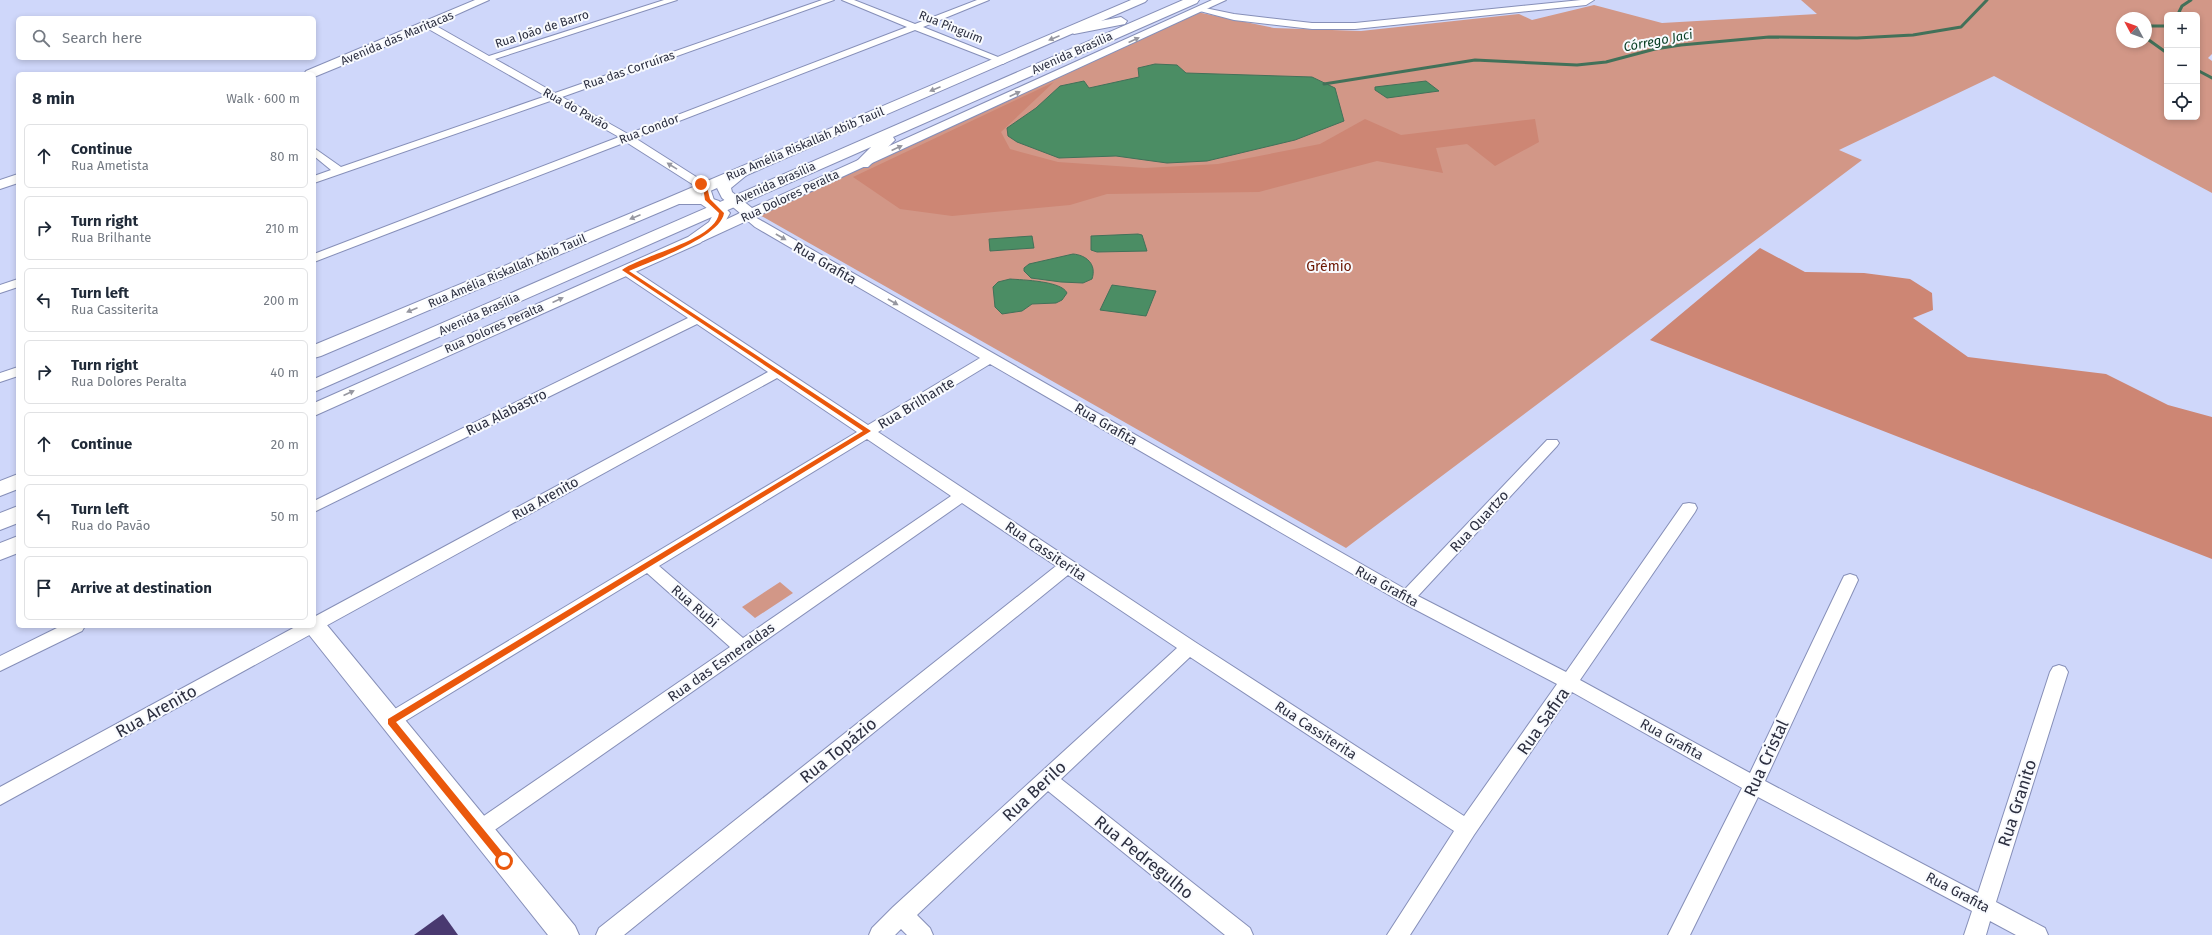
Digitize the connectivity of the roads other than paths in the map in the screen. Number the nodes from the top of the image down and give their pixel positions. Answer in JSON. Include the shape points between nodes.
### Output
{"nodes":[{"id":1,"x":484,"y":0,"type":"edge"},
{"id":2,"x":674,"y":0,"type":"edge"},
{"id":3,"x":830,"y":0,"type":"edge"},
{"id":4,"x":846,"y":0,"type":"edge"},
{"id":5,"x":985,"y":0,"type":"edge"},
{"id":6,"x":1141,"y":0,"type":"edge"},
{"id":7,"x":1177,"y":0,"type":"edge"},
{"id":8,"x":1221,"y":0,"type":"edge"},
{"id":9,"x":1590,"y":0,"type":"edge"},
{"id":10,"x":1197,"y":5,"type":"edge"},
{"id":11,"x":1158,"y":8,"type":"junction"},
{"id":12,"x":428,"y":25,"type":"junction"},
{"id":13,"x":916,"y":26,"type":"junction"},
{"id":14,"x":1074,"y":30,"type":"junction"},
{"id":15,"x":487,"y":59,"type":"junction"},
{"id":16,"x":1003,"y":61,"type":"junction"},
{"id":17,"x":315,"y":72,"type":"edge"},
{"id":18,"x":552,"y":97,"type":"junction"},
{"id":19,"x":934,"y":113,"type":"junction"},
{"id":20,"x":626,"y":137,"type":"junction"},
{"id":21,"x":316,"y":153,"type":"edge"},
{"id":22,"x":862,"y":164,"type":"junction"},
{"id":23,"x":339,"y":171,"type":"junction"},
{"id":24,"x":16,"y":179,"type":"edge"},
{"id":25,"x":316,"y":179,"type":"edge"},
{"id":26,"x":0,"y":185,"type":"edge"},
{"id":27,"x":725,"y":202,"type":"junction"},
{"id":28,"x":694,"y":240,"type":"junction"},
{"id":29,"x":316,"y":257,"type":"edge"},
{"id":30,"x":625,"y":270,"type":"junction"},
{"id":31,"x":16,"y":284,"type":"edge"},
{"id":32,"x":0,"y":289,"type":"edge"},
{"id":33,"x":699,"y":318,"type":"junction"},
{"id":34,"x":316,"y":351,"type":"edge"},
{"id":35,"x":990,"y":358,"type":"junction"},
{"id":36,"x":16,"y":372,"type":"edge"},
{"id":37,"x":777,"y":372,"type":"junction"},
{"id":38,"x":316,"y":375,"type":"edge"},
{"id":39,"x":0,"y":378,"type":"edge"},
{"id":40,"x":316,"y":385,"type":"edge"},
{"id":41,"x":316,"y":409,"type":"edge"},
{"id":42,"x":868,"y":431,"type":"junction"},
{"id":43,"x":1552,"y":443,"type":"dead end"},
{"id":44,"x":16,"y":482,"type":"edge"},
{"id":45,"x":0,"y":489,"type":"edge"},
{"id":46,"x":963,"y":495,"type":"junction"},
{"id":47,"x":16,"y":504,"type":"edge"},
{"id":48,"x":316,"y":506,"type":"edge"},
{"id":49,"x":1689,"y":508,"type":"dead end"},
{"id":50,"x":0,"y":511,"type":"edge"},
{"id":51,"x":16,"y":515,"type":"edge"},
{"id":52,"x":0,"y":522,"type":"edge"},
{"id":53,"x":16,"y":545,"type":"edge"},
{"id":54,"x":0,"y":552,"type":"edge"},
{"id":55,"x":648,"y":565,"type":"junction"},
{"id":56,"x":1068,"y":566,"type":"junction"},
{"id":57,"x":1850,"y":580,"type":"dead end"},
{"id":58,"x":1407,"y":598,"type":"junction"},
{"id":59,"x":316,"y":623,"type":"edge"},
{"id":60,"x":72,"y":628,"type":"edge"},
{"id":61,"x":308,"y":628,"type":"edge"},
{"id":62,"x":315,"y":628,"type":"edge"},
{"id":63,"x":742,"y":647,"type":"junction"},
{"id":64,"x":1189,"y":647,"type":"junction"},
{"id":65,"x":0,"y":664,"type":"edge"},
{"id":66,"x":2059,"y":672,"type":"dead end"},
{"id":67,"x":1569,"y":682,"type":"junction"},
{"id":68,"x":390,"y":721,"type":"junction"},
{"id":69,"x":1047,"y":779,"type":"junction"},
{"id":70,"x":1754,"y":785,"type":"junction"},
{"id":71,"x":0,"y":797,"type":"edge"},
{"id":72,"x":1467,"y":829,"type":"junction"},
{"id":73,"x":479,"y":830,"type":"junction"},
{"id":74,"x":1984,"y":905,"type":"junction"},
{"id":75,"x":901,"y":914,"type":"junction"},
{"id":76,"x":565,"y":935,"type":"edge"},
{"id":77,"x":607,"y":935,"type":"edge"},
{"id":78,"x":880,"y":935,"type":"edge"},
{"id":79,"x":922,"y":935,"type":"edge"},
{"id":80,"x":1242,"y":935,"type":"edge"},
{"id":81,"x":1398,"y":935,"type":"edge"},
{"id":82,"x":1679,"y":935,"type":"edge"},
{"id":83,"x":1976,"y":935,"type":"edge"},
{"id":84,"x":2037,"y":935,"type":"edge"}],
"edges":[{"from":1,"to":12,"type":"street","name":"Avenida das Maritacas"},
{"from":2,"to":15,"type":"street","name":"Rua João de Barro"},
{"from":3,"to":18,"type":"street","name":"Rua das Corruíras"},
{"from":4,"to":13,"type":"street","name":"Rua Pinguim"},
{"from":5,"to":13,"type":"street","name":"Rua Condor"},
{"from":6,"to":14,"type":"main road","name":"Rua Amélia Riskallah Abib Tauil"},
{"from":7,"to":11,"type":"highway","name":"Avenida Brasília"},
{"from":8,"to":10,"type":"street","name":"Rua Dolores Peralta"},
{"from":9,"to":10,"type":"street","via":[[1355,26],[1312,26],[1234,17]]},
{"from":10,"to":19,"type":"highway","name":"Avenida Brasília"},
{"from":22,"to":10,"type":"street","name":"Rua Dolores Peralta","one_way":true},
{"from":11,"to":14,"type":"highway","via":[[1107,25]]},
{"from":11,"to":27,"type":"highway","name":"Avenida Brasília"},
{"from":12,"to":15,"type":"street","name":"Rua do Pavão"},
{"from":12,"to":17,"type":"street","name":"Avenida das Maritacas"},
{"from":13,"to":16,"type":"street","name":"Rua Pinguim"},
{"from":13,"to":20,"type":"street","name":"Rua Condor"},
{"from":14,"to":16,"type":"main road","name":"Rua Amélia Riskallah Abib Tauil","one_way":true},
{"from":15,"to":18,"type":"street","name":"Rua do Pavão"},
{"from":16,"to":27,"type":"main road","name":"Rua Amélia Riskallah Abib Tauil","one_way":true,"via":[[751,167]]},
{"from":18,"to":20,"type":"street","name":"Rua do Pavão"},
{"from":18,"to":23,"type":"street","name":"Rua das Corruíras"},
{"from":19,"to":22,"type":"highway","via":[[887,141]]},
{"from":19,"to":27,"type":"highway","name":"Avenida Brasília"},
{"from":27,"to":20,"type":"street","name":"Rua do Pavão","one_way":true},
{"from":20,"to":29,"type":"street","name":"Rua Condor"},
{"from":21,"to":23,"type":"street"},
{"from":22,"to":27,"type":"street","name":"Rua Dolores Peralta","via":[[781,200]]},
{"from":23,"to":25,"type":"street","name":"Rua das Corruíras"},
{"from":24,"to":26,"type":"street"},
{"from":27,"to":28,"type":"street","name":"Rua Dolores Peralta"},
{"from":27,"to":28,"type":"main road","via":[[721,219]]},
{"from":27,"to":34,"type":"main road","name":"Rua Amélia Riskallah Abib Tauil","one_way":true,"via":[[698,198],[671,202]]},
{"from":27,"to":35,"type":"street","name":"Rua Grafita","one_way":true,"via":[[759,225]]},
{"from":27,"to":38,"type":"highway","name":"Avenida Brasília"},
{"from":27,"to":40,"type":"highway","name":"Avenida Brasília"},
{"from":28,"to":30,"type":"main road","name":"Rua Dolores Peralta"},
{"from":30,"to":33,"type":"street","name":"Rua Cassiterita"},
{"from":41,"to":30,"type":"main road","name":"Rua Dolores Peralta","one_way":true},
{"from":31,"to":32,"type":"street"},
{"from":33,"to":37,"type":"street","name":"Rua Cassiterita"},
{"from":33,"to":48,"type":"street","name":"Rua Alabastro"},
{"from":35,"to":42,"type":"street","name":"Rua Brilhante"},
{"from":35,"to":58,"type":"street","name":"Rua Grafita"},
{"from":36,"to":39,"type":"street"},
{"from":37,"to":42,"type":"street","name":"Rua Cassiterita"},
{"from":37,"to":59,"type":"street","name":"Rua Arenito"},
{"from":42,"to":46,"type":"street","name":"Rua Cassiterita"},
{"from":42,"to":55,"type":"street","name":"Rua Brilhante"},
{"from":43,"to":58,"type":"street","name":"Rua Quartzo"},
{"from":44,"to":45,"type":"main road"},
{"from":46,"to":56,"type":"street","name":"Rua Cassiterita"},
{"from":46,"to":63,"type":"street","name":"Rua das Esmeraldas"},
{"from":47,"to":50,"type":"highway"},
{"from":49,"to":67,"type":"street","name":"Rua Safira"},
{"from":51,"to":52,"type":"highway"},
{"from":53,"to":54,"type":"main road"},
{"from":55,"to":63,"type":"street","name":"Rua Rubi"},
{"from":55,"to":68,"type":"street","name":"Rua Brilhante"},
{"from":56,"to":64,"type":"street","name":"Rua Cassiterita"},
{"from":56,"to":77,"type":"street","name":"Rua Topázio"},
{"from":57,"to":70,"type":"street","name":"Rua Cristal"},
{"from":58,"to":67,"type":"street","name":"Rua Grafita"},
{"from":60,"to":65,"type":"street"},
{"from":61,"to":71,"type":"street","name":"Rua Arenito"},
{"from":62,"to":68,"type":"street"},
{"from":63,"to":73,"type":"street","name":"Rua das Esmeraldas"},
{"from":64,"to":69,"type":"street","name":"Rua Berilo"},
{"from":64,"to":72,"type":"street","name":"Rua Cassiterita"},
{"from":66,"to":74,"type":"street","name":"Rua Granito"},
{"from":67,"to":70,"type":"street","name":"Rua Grafita"},
{"from":67,"to":72,"type":"street","name":"Rua Safira"},
{"from":68,"to":73,"type":"street"},
{"from":69,"to":75,"type":"street","name":"Rua Berilo"},
{"from":69,"to":80,"type":"street","name":"Rua Pedregulho"},
{"from":70,"to":74,"type":"street","name":"Rua Grafita"},
{"from":70,"to":82,"type":"street","name":"Rua Cristal"},
{"from":72,"to":81,"type":"street","name":"Rua Safira"},
{"from":73,"to":76,"type":"street"},
{"from":74,"to":83,"type":"street","name":"Rua Granito"},
{"from":74,"to":84,"type":"street","name":"Rua Grafita"},
{"from":75,"to":78,"type":"street","name":"Rua Berilo"},
{"from":75,"to":79,"type":"street"}]}
